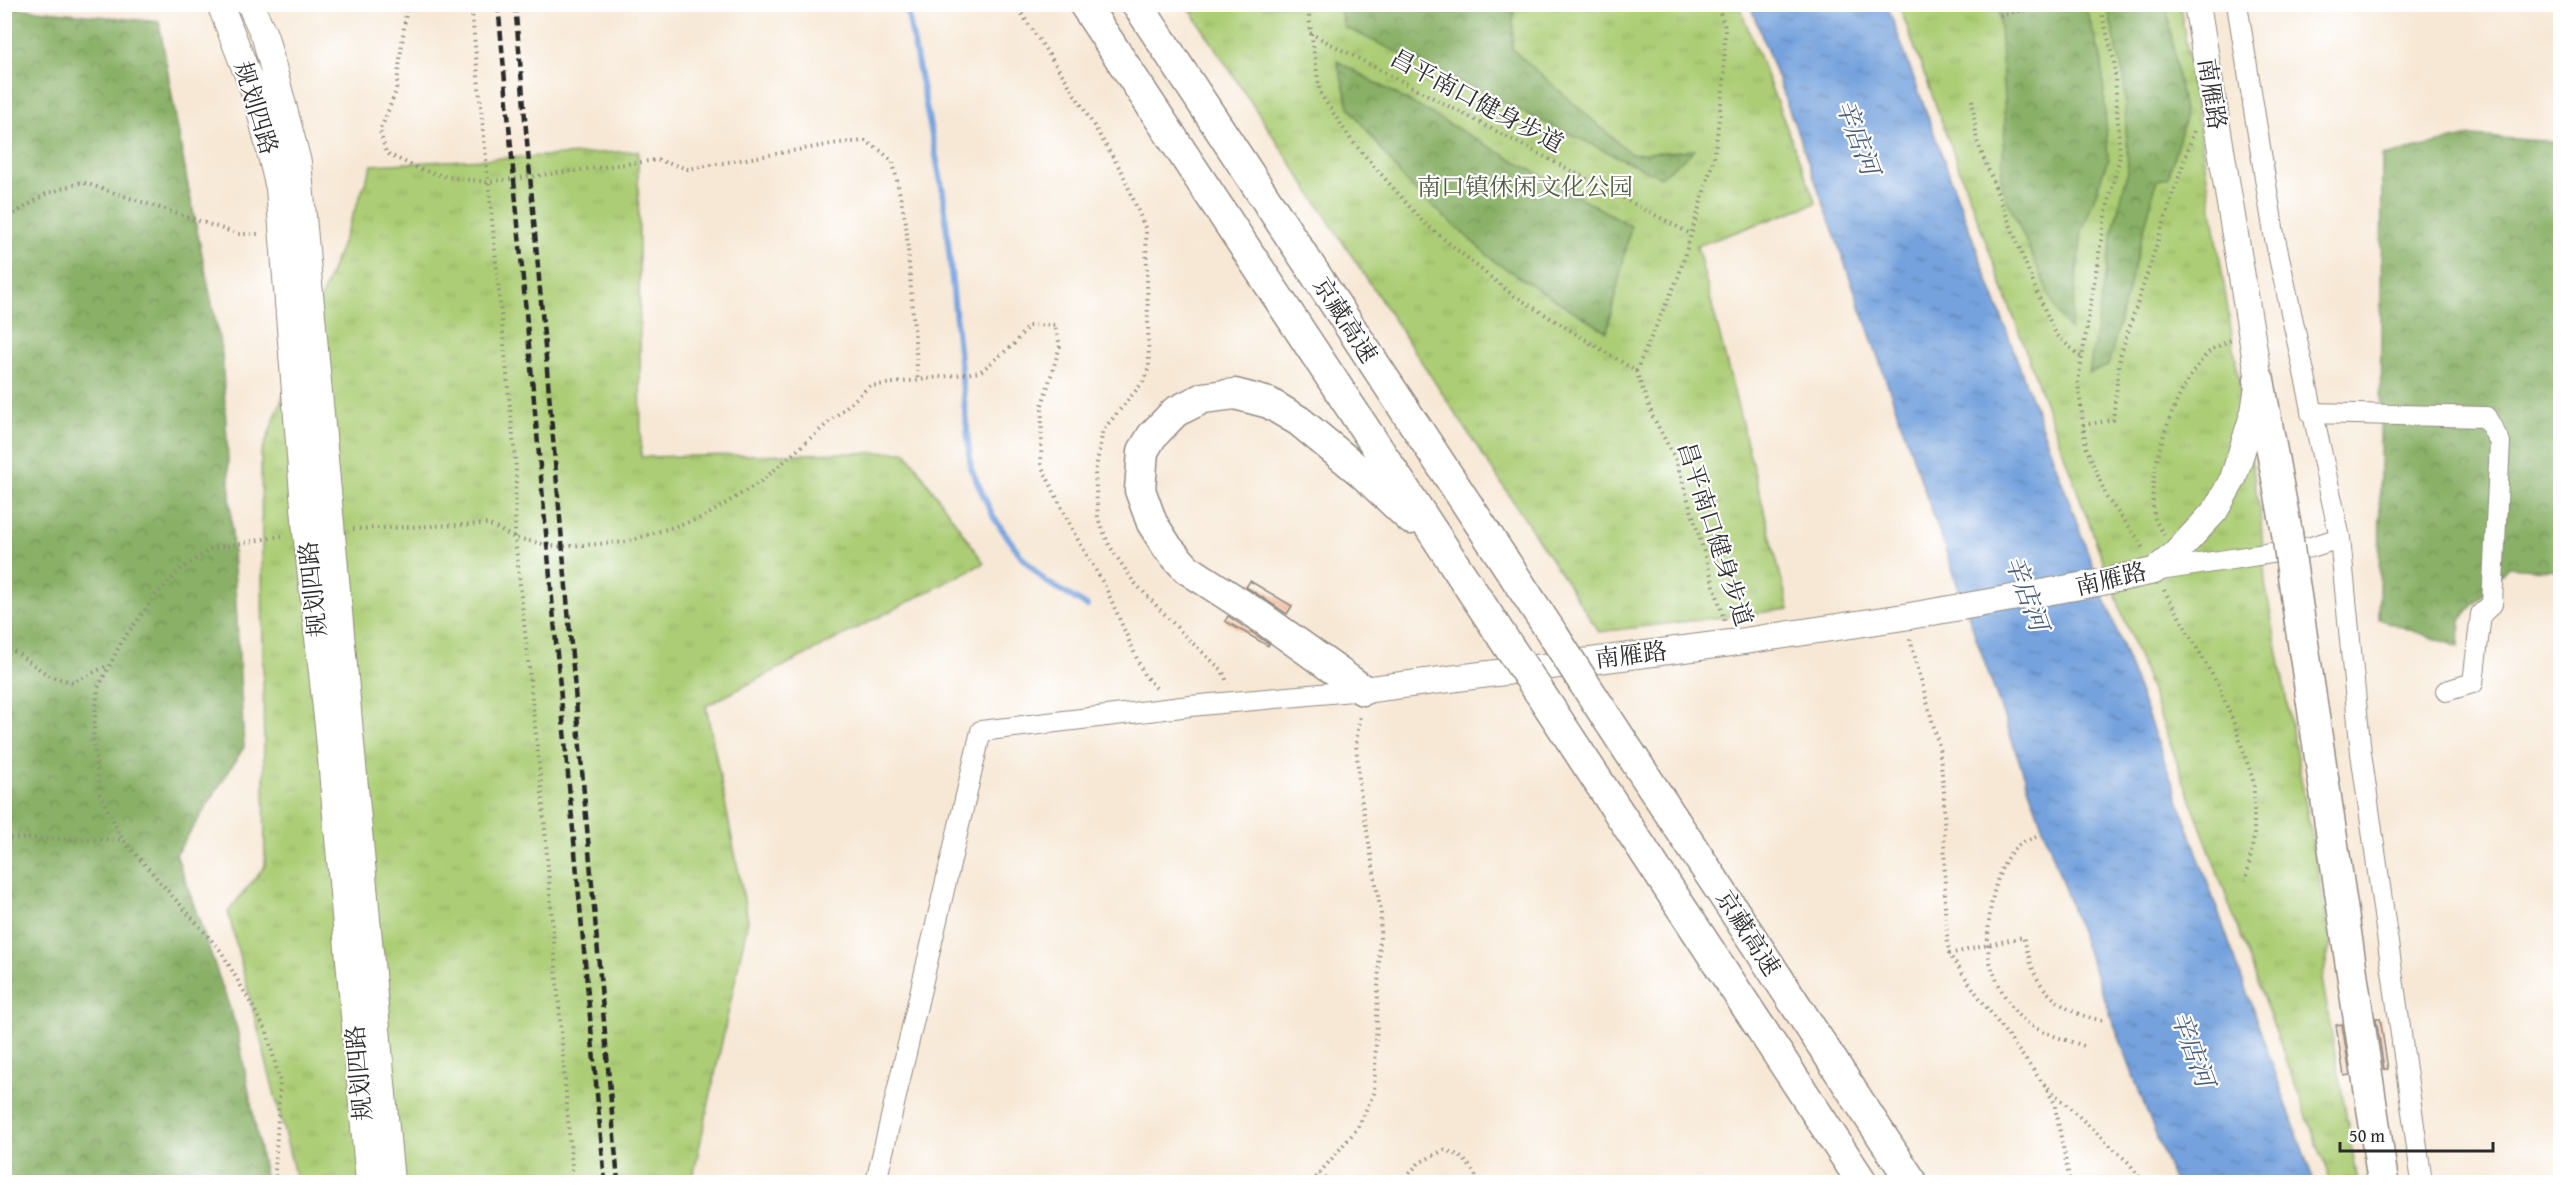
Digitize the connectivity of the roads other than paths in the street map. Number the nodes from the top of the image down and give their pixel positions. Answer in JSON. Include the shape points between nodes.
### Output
{"nodes":[{"id":1,"x":220,"y":4,"type":"edge"},
{"id":2,"x":250,"y":4,"type":"edge"},
{"id":3,"x":1084,"y":4,"type":"edge"},
{"id":4,"x":1137,"y":4,"type":"edge"},
{"id":5,"x":2197,"y":4,"type":"edge"},
{"id":6,"x":2236,"y":4,"type":"edge"},
{"id":7,"x":2259,"y":380,"type":"junction"},
{"id":8,"x":2311,"y":414,"type":"junction"},
{"id":9,"x":2340,"y":538,"type":"junction"},
{"id":10,"x":1444,"y":549,"type":"junction"},
{"id":11,"x":2154,"y":571,"type":"junction"},
{"id":12,"x":1363,"y":690,"type":"junction"},
{"id":13,"x":2446,"y":691,"type":"dead end"},
{"id":14,"x":369,"y":1182,"type":"edge"},
{"id":15,"x":391,"y":1182,"type":"edge"},
{"id":16,"x":876,"y":1182,"type":"edge"},
{"id":17,"x":1862,"y":1182,"type":"edge"},
{"id":18,"x":1912,"y":1182,"type":"edge"},
{"id":19,"x":2383,"y":1182,"type":"edge"},
{"id":20,"x":2422,"y":1182,"type":"edge"}],
"edges":[{"from":1,"to":14,"type":"main road","name":"规划四路","via":[[257,99],[279,188],[306,532],[328,726]]},
{"from":2,"to":15,"type":"main road","name":"规划四路","via":[[265,37],[298,162]]},
{"from":3,"to":10,"type":"highway","name":"京藏高速"},
{"from":4,"to":18,"type":"highway","name":"京藏高速","bridge":true},
{"from":5,"to":7,"type":"main road","name":"南雁路"},
{"from":6,"to":8,"type":"street","via":[[2274,234]]},
{"from":7,"to":11,"type":"main road","name":"南雁路","via":[[2254,412],[2233,479],[2214,511]]},
{"from":7,"to":19,"type":"highway","via":[[2289,548]]},
{"from":8,"to":9,"type":"street"},
{"from":8,"to":13,"type":"street","via":[[2486,417],[2500,442],[2492,604],[2481,614],[2473,683]]},
{"from":9,"to":11,"type":"street"},
{"from":9,"to":20,"type":"street","via":[[2361,753]]},
{"from":10,"to":12,"type":"highway","via":[[1362,473],[1299,421],[1269,403],[1235,394],[1203,398],[1175,412],[1143,451],[1140,490],[1152,523],[1187,569]]},
{"from":10,"to":17,"type":"highway","name":"京藏高速","bridge":true},
{"from":11,"to":12,"type":"main road","name":"南雁路","via":[[1904,617]]},
{"from":12,"to":16,"type":"street","via":[[981,731]]}]}
